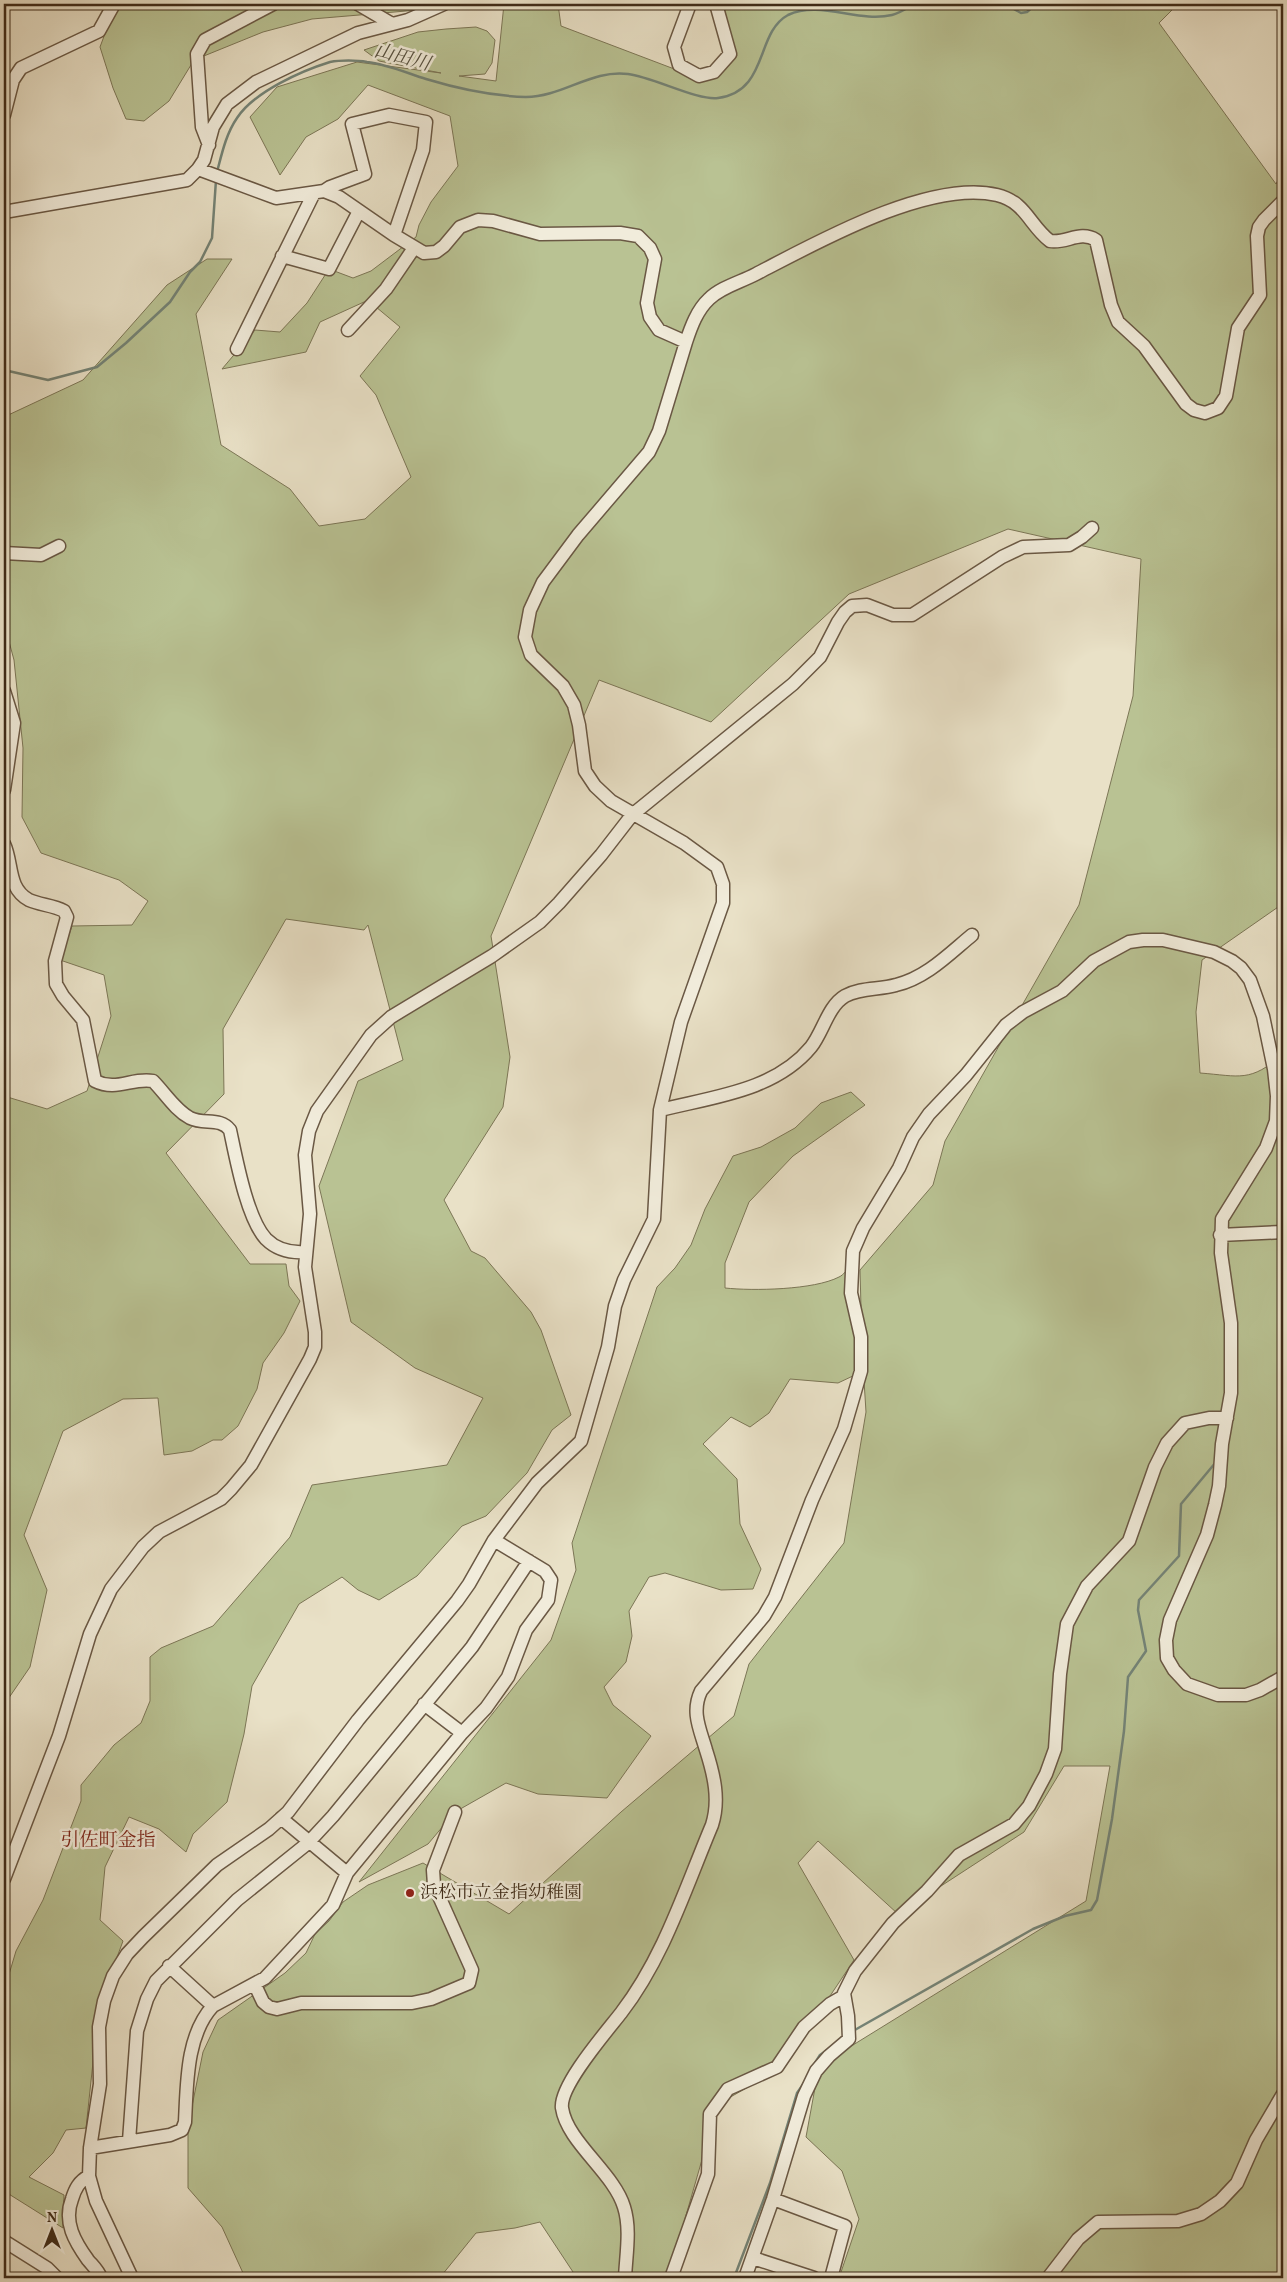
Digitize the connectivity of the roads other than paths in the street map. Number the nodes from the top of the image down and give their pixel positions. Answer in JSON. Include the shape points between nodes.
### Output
{"nodes":[{"id":1,"x":114,"y":4,"type":"edge"},
{"id":2,"x":273,"y":4,"type":"edge"},
{"id":3,"x":358,"y":4,"type":"edge"},
{"id":4,"x":444,"y":4,"type":"edge"},
{"id":5,"x":690,"y":4,"type":"edge"},
{"id":6,"x":716,"y":4,"type":"edge"},
{"id":7,"x":392,"y":24,"type":"junction"},
{"id":8,"x":4,"y":115,"type":"edge"},
{"id":9,"x":209,"y":145,"type":"junction"},
{"id":10,"x":202,"y":170,"type":"junction"},
{"id":11,"x":319,"y":192,"type":"junction"},
{"id":12,"x":1283,"y":202,"type":"edge"},
{"id":13,"x":359,"y":211,"type":"junction"},
{"id":14,"x":4,"y":212,"type":"edge"},
{"id":15,"x":394,"y":235,"type":"junction"},
{"id":16,"x":414,"y":248,"type":"junction"},
{"id":17,"x":282,"y":256,"type":"junction"},
{"id":18,"x":348,"y":330,"type":"dead end"},
{"id":19,"x":686,"y":342,"type":"junction"},
{"id":20,"x":237,"y":349,"type":"dead end"},
{"id":21,"x":1092,"y":528,"type":"dead end"},
{"id":22,"x":59,"y":546,"type":"dead end"},
{"id":23,"x":4,"y":553,"type":"edge"},
{"id":24,"x":4,"y":691,"type":"edge"},
{"id":25,"x":4,"y":790,"type":"edge"},
{"id":26,"x":632,"y":815,"type":"junction"},
{"id":27,"x":4,"y":844,"type":"edge"},
{"id":28,"x":972,"y":935,"type":"dead end"},
{"id":29,"x":660,"y":1110,"type":"junction"},
{"id":30,"x":1283,"y":1232,"type":"edge"},
{"id":31,"x":1220,"y":1235,"type":"junction"},
{"id":32,"x":305,"y":1252,"type":"junction"},
{"id":33,"x":1226,"y":1418,"type":"junction"},
{"id":34,"x":494,"y":1540,"type":"junction"},
{"id":35,"x":529,"y":1561,"type":"junction"},
{"id":36,"x":1283,"y":1677,"type":"edge"},
{"id":37,"x":424,"y":1704,"type":"junction"},
{"id":38,"x":462,"y":1733,"type":"junction"},
{"id":39,"x":455,"y":1812,"type":"dead end"},
{"id":40,"x":281,"y":1818,"type":"junction"},
{"id":41,"x":308,"y":1843,"type":"junction"},
{"id":42,"x":347,"y":1872,"type":"junction"},
{"id":43,"x":4,"y":1879,"type":"edge"},
{"id":44,"x":170,"y":1966,"type":"junction"},
{"id":45,"x":255,"y":1985,"type":"junction"},
{"id":46,"x":844,"y":1996,"type":"junction"},
{"id":47,"x":214,"y":2006,"type":"junction"},
{"id":48,"x":1283,"y":2094,"type":"edge"},
{"id":49,"x":129,"y":2141,"type":"junction"},
{"id":50,"x":90,"y":2148,"type":"junction"},
{"id":51,"x":89,"y":2176,"type":"junction"},
{"id":52,"x":773,"y":2199,"type":"junction"},
{"id":53,"x":4,"y":2241,"type":"edge"},
{"id":54,"x":753,"y":2258,"type":"junction"},
{"id":55,"x":57,"y":2278,"type":"edge"},
{"id":56,"x":101,"y":2278,"type":"edge"},
{"id":57,"x":132,"y":2278,"type":"edge"},
{"id":58,"x":624,"y":2278,"type":"edge"},
{"id":59,"x":671,"y":2278,"type":"edge"},
{"id":60,"x":745,"y":2278,"type":"edge"},
{"id":61,"x":814,"y":2278,"type":"edge"},
{"id":62,"x":831,"y":2278,"type":"edge"},
{"id":63,"x":1048,"y":2278,"type":"edge"}],
"edges":[{"from":1,"to":8,"type":"street","via":[[99,31],[21,68],[13,80]]},
{"from":2,"to":9,"type":"street","via":[[205,40],[197,54],[202,127]]},
{"from":3,"to":7,"type":"street"},
{"from":4,"to":7,"type":"street"},
{"from":5,"to":6,"type":"street","via":[[674,47],[679,65],[699,76],[714,72],[730,54]]},
{"from":7,"to":9,"type":"street","via":[[358,33],[256,82],[227,104],[214,127]]},
{"from":9,"to":10,"type":"street"},
{"from":10,"to":11,"type":"street","via":[[276,198]]},
{"from":10,"to":14,"type":"street","via":[[186,180]]},
{"from":11,"to":13,"type":"street","via":[[339,196]]},
{"from":11,"to":15,"type":"street","via":[[365,174],[352,124],[389,115],[426,122],[423,150]]},
{"from":11,"to":17,"type":"street"},
{"from":12,"to":19,"type":"street","via":[[1259,227],[1260,295],[1238,328],[1226,396],[1212,412],[1199,412],[1186,404],[1144,346],[1118,322],[1110,305],[1096,240],[1076,236],[1059,242],[1050,241],[1017,204],[998,195],[950,194],[899,206],[710,298],[694,321]]},
{"from":13,"to":15,"type":"street"},
{"from":13,"to":17,"type":"street","via":[[329,269]]},
{"from":15,"to":16,"type":"street"},
{"from":16,"to":18,"type":"street","via":[[390,284]]},
{"from":16,"to":19,"type":"street","via":[[424,253],[436,252],[460,227],[478,220],[540,234],[620,233],[638,236],[650,248],[655,260],[646,302],[650,317],[659,330]]},
{"from":17,"to":20,"type":"street"},
{"from":19,"to":26,"type":"street","via":[[659,431],[649,452],[578,534],[543,582],[530,610],[526,637],[531,655],[563,686],[574,705],[585,771],[611,801]]},
{"from":21,"to":26,"type":"street","via":[[1068,545],[1022,547],[912,615],[893,615],[867,605],[852,606],[838,622],[820,657],[793,684]]},
{"from":22,"to":23,"type":"street","via":[[41,555]]},
{"from":24,"to":25,"type":"street","via":[[14,723]]},
{"from":26,"to":29,"type":"street","via":[[704,856],[717,867],[723,884],[723,903],[681,1022]]},
{"from":26,"to":32,"type":"street","via":[[601,855],[540,922],[492,956],[391,1017],[371,1035],[317,1111],[309,1131],[305,1174],[310,1214]]},
{"from":27,"to":32,"type":"street","via":[[17,889],[30,900],[58,908],[66,914],[54,961],[56,984],[83,1020],[94,1081],[104,1086],[153,1081],[188,1117],[223,1123],[230,1130],[238,1171],[262,1233],[285,1251]]},
{"from":28,"to":29,"type":"street","via":[[916,978],[895,986],[863,989],[842,998],[812,1047],[786,1070],[765,1082]]},
{"from":29,"to":34,"type":"street","via":[[654,1219],[615,1306],[608,1347],[581,1441],[537,1483]]},
{"from":30,"to":31,"type":"street"},
{"from":31,"to":33,"type":"street","via":[[1231,1322],[1231,1393]]},
{"from":31,"to":58,"type":"street","via":[[1222,1219],[1266,1148],[1276,1121],[1277,1096],[1263,1016],[1250,980],[1232,961],[1214,952],[1163,940],[1143,940],[1129,942],[1094,961],[1062,991],[1006,1025],[913,1137],[899,1168],[863,1228],[854,1251],[851,1293],[862,1338],[862,1371],[844,1428],[775,1596],[764,1616],[697,1700],[696,1720],[715,1786],[716,1811],[712,1825],[651,1967],[580,2066],[562,2099],[566,2122],[624,2205],[628,2234]]},
{"from":32,"to":43,"type":"street","via":[[315,1332],[310,1359],[251,1465],[231,1489],[221,1499],[159,1532],[143,1547],[111,1589],[90,1634],[59,1736]]},
{"from":33,"to":36,"type":"street","via":[[1216,1506],[1207,1535],[1170,1620],[1166,1640],[1168,1658],[1187,1684],[1218,1695],[1246,1695]]},
{"from":33,"to":46,"type":"street","via":[[1185,1423],[1168,1442],[1155,1467],[1129,1541],[1087,1586],[1071,1614],[1060,1674],[1055,1749],[1029,1806],[1014,1824],[959,1855],[927,1892],[893,1923],[855,1971]]},
{"from":34,"to":35,"type":"street"},
{"from":34,"to":40,"type":"street","via":[[456,1601],[358,1720],[303,1795]]},
{"from":35,"to":37,"type":"street","via":[[472,1648]]},
{"from":35,"to":38,"type":"street","via":[[549,1576],[550,1596],[526,1630],[508,1677],[486,1708]]},
{"from":37,"to":38,"type":"street"},
{"from":37,"to":41,"type":"street"},
{"from":38,"to":42,"type":"street"},
{"from":39,"to":45,"type":"street","via":[[433,1870],[434,1885],[472,1970],[469,1983],[431,1999],[412,2003],[302,2003],[277,2009],[263,2002]]},
{"from":40,"to":41,"type":"street"},
{"from":40,"to":50,"type":"street","via":[[217,1865],[127,1954],[113,1976],[99,2027],[100,2084]]},
{"from":41,"to":42,"type":"street"},
{"from":41,"to":44,"type":"street","via":[[237,1900]]},
{"from":42,"to":45,"type":"street","via":[[333,1905]]},
{"from":44,"to":47,"type":"street"},
{"from":44,"to":49,"type":"street","via":[[156,1982],[137,2031]]},
{"from":45,"to":47,"type":"street"},
{"from":46,"to":52,"type":"street","via":[[849,2039],[816,2071],[804,2096]]},
{"from":46,"to":59,"type":"street","via":[[804,2027],[777,2067],[728,2089],[710,2114],[708,2174]]},
{"from":47,"to":49,"type":"street","via":[[196,2033],[192,2047],[182,2130]]},
{"from":48,"to":63,"type":"street","via":[[1256,2140],[1237,2182],[1220,2202],[1201,2214],[1178,2221],[1098,2222],[1078,2239]]},
{"from":49,"to":50,"type":"street"},
{"from":50,"to":51,"type":"street"},
{"from":51,"to":56,"type":"street","via":[[74,2191],[68,2211],[69,2222],[78,2246],[97,2268]]},
{"from":51,"to":57,"type":"street","via":[[96,2201]]},
{"from":52,"to":54,"type":"street"},
{"from":52,"to":62,"type":"street","via":[[845,2226]]},
{"from":53,"to":55,"type":"street"},
{"from":54,"to":60,"type":"street"},
{"from":54,"to":61,"type":"street"}]}
